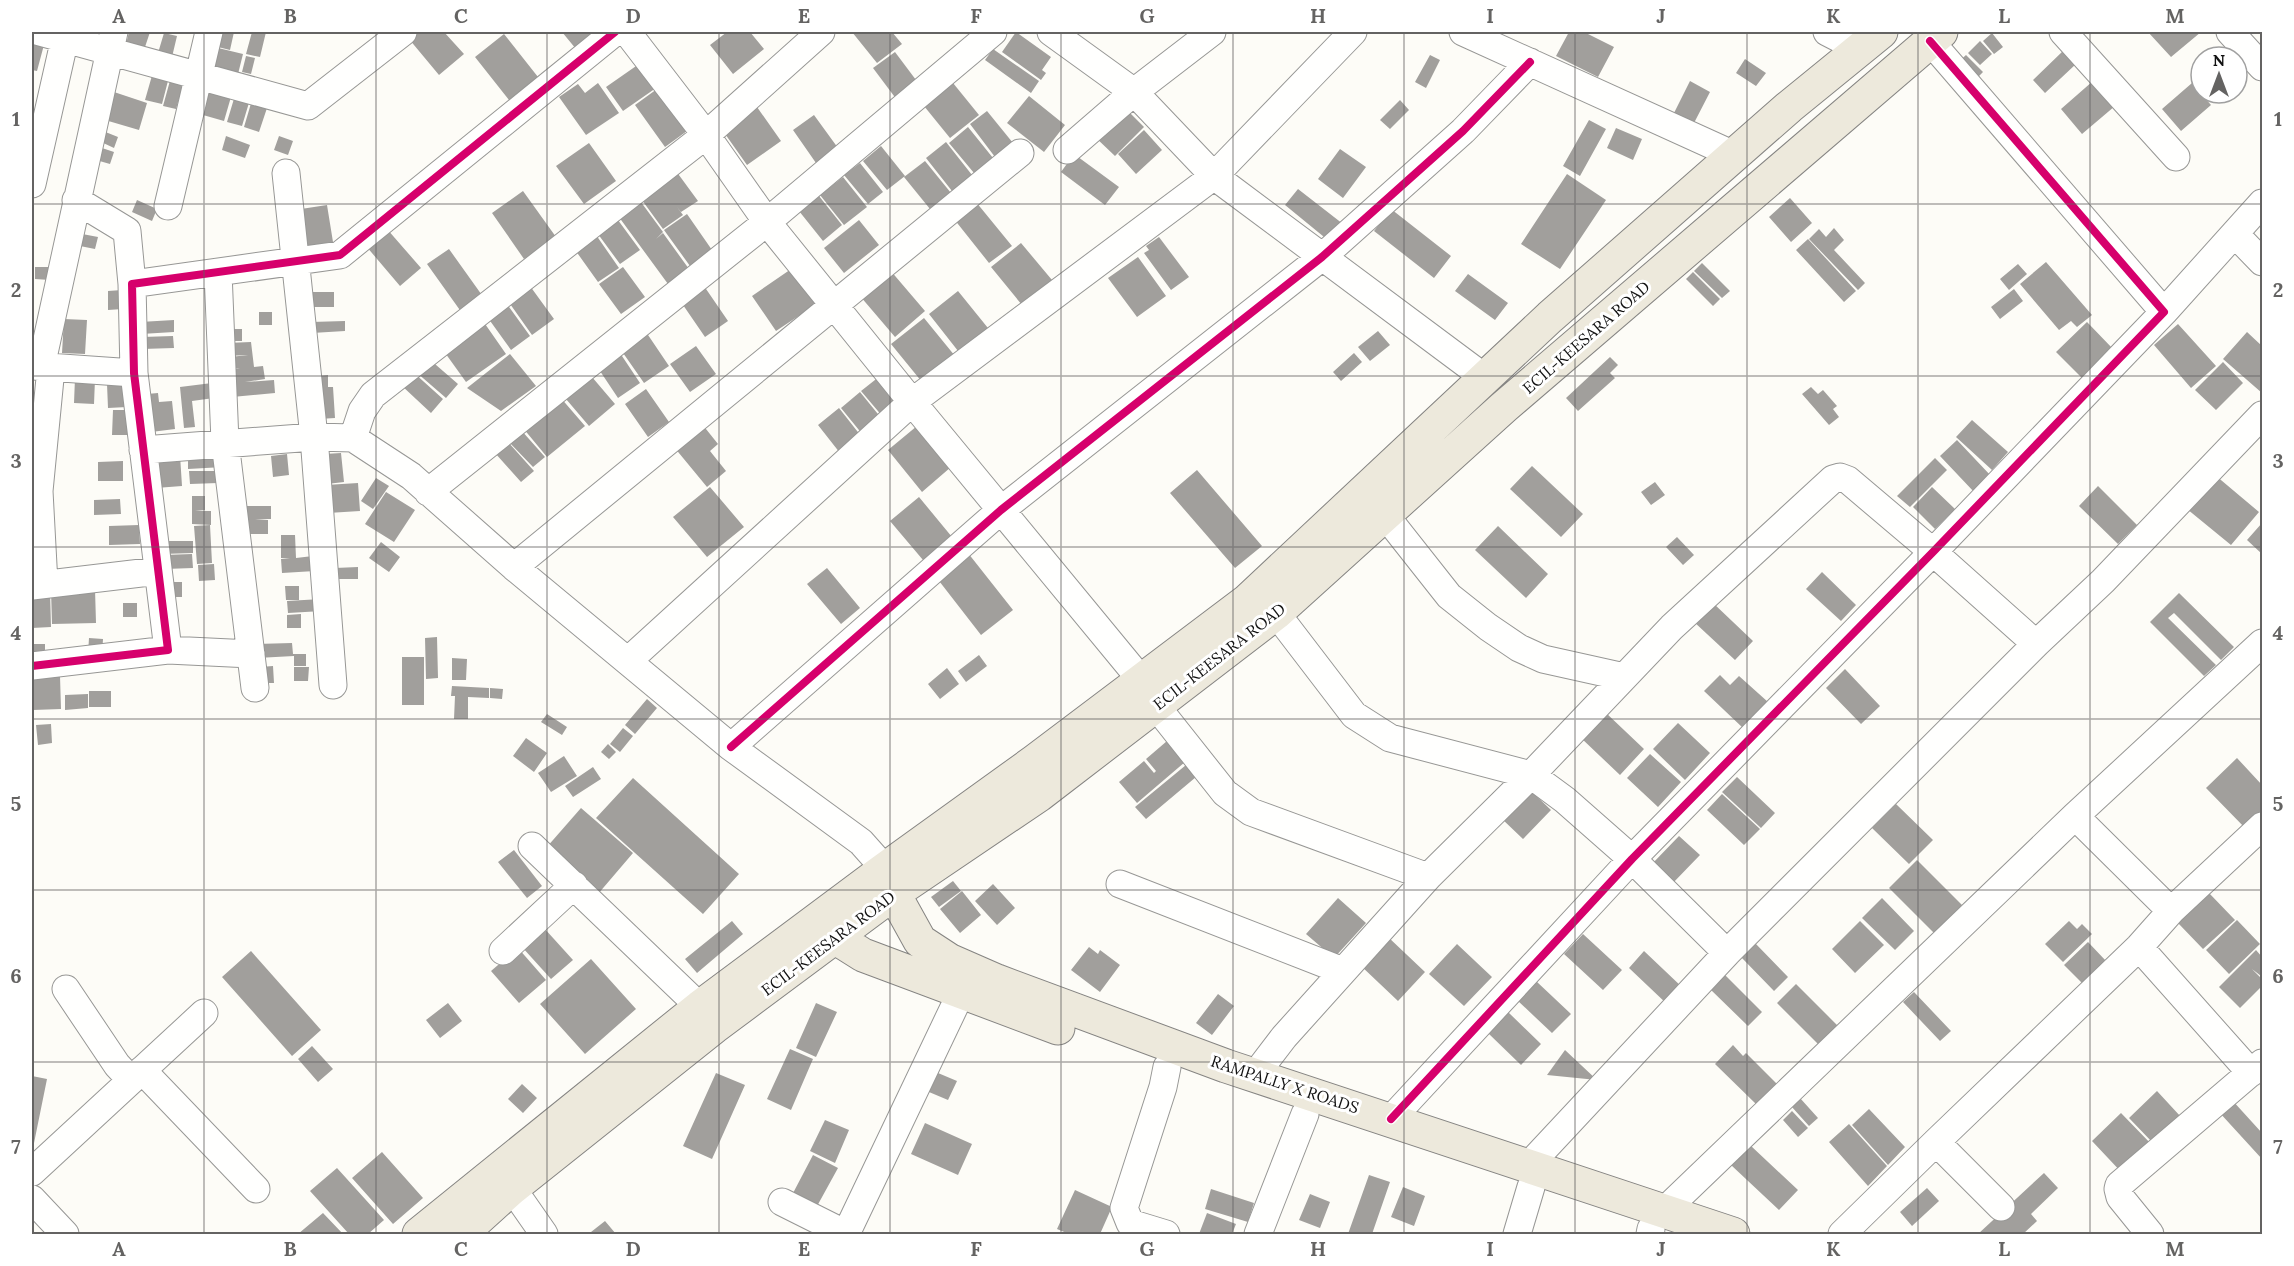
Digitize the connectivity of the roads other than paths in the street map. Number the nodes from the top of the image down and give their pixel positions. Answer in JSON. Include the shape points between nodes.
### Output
{"nodes":[{"id":1,"x":209,"y":32,"type":"edge"},
{"id":2,"x":403,"y":32,"type":"edge"},
{"id":3,"x":615,"y":32,"type":"edge"},
{"id":4,"x":627,"y":32,"type":"edge"},
{"id":5,"x":821,"y":32,"type":"edge"},
{"id":6,"x":993,"y":32,"type":"edge"},
{"id":7,"x":1051,"y":32,"type":"edge"},
{"id":8,"x":1212,"y":32,"type":"edge"},
{"id":9,"x":1353,"y":32,"type":"edge"},
{"id":10,"x":1463,"y":32,"type":"edge"},
{"id":11,"x":1827,"y":32,"type":"edge"},
{"id":12,"x":2063,"y":32,"type":"edge"},
{"id":13,"x":2230,"y":32,"type":"edge"},
{"id":14,"x":52,"y":35,"type":"edge"},
{"id":15,"x":1935,"y":37,"type":"edge"},
{"id":16,"x":1870,"y":40,"type":"edge"},
{"id":17,"x":111,"y":41,"type":"edge"},
{"id":18,"x":1530,"y":62,"type":"junction"},
{"id":19,"x":2262,"y":67,"type":"edge"},
{"id":20,"x":198,"y":76,"type":"junction"},
{"id":21,"x":1134,"y":92,"type":"junction"},
{"id":22,"x":706,"y":135,"type":"junction"},
{"id":23,"x":1067,"y":150,"type":"dead end"},
{"id":24,"x":1020,"y":153,"type":"dead end"},
{"id":25,"x":1734,"y":155,"type":"junction"},
{"id":26,"x":2176,"y":157,"type":"dead end"},
{"id":27,"x":286,"y":173,"type":"dead end"},
{"id":28,"x":1214,"y":176,"type":"junction"},
{"id":29,"x":32,"y":184,"type":"edge"},
{"id":30,"x":76,"y":200,"type":"junction"},
{"id":31,"x":2262,"y":203,"type":"edge"},
{"id":32,"x":168,"y":206,"type":"dead end"},
{"id":33,"x":767,"y":222,"type":"junction"},
{"id":34,"x":2235,"y":234,"type":"junction"},
{"id":35,"x":1322,"y":257,"type":"junction"},
{"id":36,"x":297,"y":261,"type":"junction"},
{"id":37,"x":2262,"y":262,"type":"edge"},
{"id":38,"x":218,"y":272,"type":"junction"},
{"id":39,"x":132,"y":285,"type":"junction"},
{"id":40,"x":835,"y":306,"type":"junction"},
{"id":41,"x":2164,"y":312,"type":"junction"},
{"id":42,"x":41,"y":367,"type":"edge"},
{"id":43,"x":134,"y":374,"type":"junction"},
{"id":44,"x":1485,"y":378,"type":"junction"},
{"id":45,"x":912,"y":402,"type":"junction"},
{"id":46,"x":2262,"y":415,"type":"edge"},
{"id":47,"x":314,"y":436,"type":"junction"},
{"id":48,"x":353,"y":438,"type":"junction"},
{"id":49,"x":225,"y":442,"type":"junction"},
{"id":50,"x":143,"y":450,"type":"junction"},
{"id":51,"x":428,"y":492,"type":"junction"},
{"id":52,"x":1001,"y":510,"type":"junction"},
{"id":53,"x":1385,"y":515,"type":"junction"},
{"id":54,"x":1933,"y":552,"type":"junction"},
{"id":55,"x":514,"y":567,"type":"junction"},
{"id":56,"x":158,"y":571,"type":"junction"},
{"id":57,"x":38,"y":585,"type":"edge"},
{"id":58,"x":1276,"y":613,"type":"junction"},
{"id":59,"x":2262,"y":643,"type":"edge"},
{"id":60,"x":2036,"y":644,"type":"junction"},
{"id":61,"x":168,"y":650,"type":"junction"},
{"id":62,"x":251,"y":654,"type":"junction"},
{"id":63,"x":629,"y":660,"type":"junction"},
{"id":64,"x":32,"y":666,"type":"edge"},
{"id":65,"x":1624,"y":677,"type":"junction"},
{"id":66,"x":333,"y":685,"type":"dead end"},
{"id":67,"x":255,"y":688,"type":"dead end"},
{"id":68,"x":1149,"y":693,"type":"junction"},
{"id":69,"x":731,"y":747,"type":"junction"},
{"id":70,"x":1531,"y":775,"type":"junction"},
{"id":71,"x":2075,"y":816,"type":"junction"},
{"id":72,"x":2262,"y":826,"type":"edge"},
{"id":73,"x":532,"y":846,"type":"dead end"},
{"id":74,"x":1632,"y":859,"type":"junction"},
{"id":75,"x":1428,"y":877,"type":"junction"},
{"id":76,"x":888,"y":883,"type":"junction"},
{"id":77,"x":1120,"y":884,"type":"dead end"},
{"id":78,"x":574,"y":885,"type":"junction"},
{"id":79,"x":2171,"y":911,"type":"junction"},
{"id":80,"x":827,"y":929,"type":"junction"},
{"id":81,"x":2139,"y":947,"type":"junction"},
{"id":82,"x":503,"y":951,"type":"dead end"},
{"id":83,"x":1727,"y":953,"type":"junction"},
{"id":84,"x":1343,"y":970,"type":"junction"},
{"id":85,"x":967,"y":981,"type":"junction"},
{"id":86,"x":66,"y":989,"type":"dead end"},
{"id":87,"x":700,"y":1007,"type":"junction"},
{"id":88,"x":204,"y":1013,"type":"dead end"},
{"id":89,"x":1167,"y":1067,"type":"junction"},
{"id":90,"x":2257,"y":1068,"type":"edge"},
{"id":91,"x":137,"y":1075,"type":"junction"},
{"id":92,"x":1255,"y":1075,"type":"junction"},
{"id":93,"x":1305,"y":1114,"type":"junction"},
{"id":94,"x":1391,"y":1119,"type":"junction"},
{"id":95,"x":1936,"y":1142,"type":"junction"},
{"id":96,"x":32,"y":1172,"type":"edge"},
{"id":97,"x":1530,"y":1176,"type":"junction"},
{"id":98,"x":512,"y":1188,"type":"junction"},
{"id":99,"x":256,"y":1189,"type":"dead end"},
{"id":100,"x":32,"y":1199,"type":"edge"},
{"id":101,"x":782,"y":1202,"type":"dead end"},
{"id":102,"x":2001,"y":1207,"type":"dead end"},
{"id":103,"x":1658,"y":1227,"type":"edge"},
{"id":104,"x":65,"y":1234,"type":"edge"},
{"id":105,"x":419,"y":1234,"type":"edge"},
{"id":106,"x":461,"y":1234,"type":"edge"},
{"id":107,"x":544,"y":1234,"type":"edge"},
{"id":108,"x":846,"y":1234,"type":"edge"},
{"id":109,"x":1166,"y":1234,"type":"edge"},
{"id":110,"x":1258,"y":1234,"type":"edge"},
{"id":111,"x":1517,"y":1234,"type":"edge"},
{"id":112,"x":1733,"y":1234,"type":"edge"},
{"id":113,"x":1842,"y":1234,"type":"edge"},
{"id":114,"x":2150,"y":1234,"type":"edge"}],
"edges":[{"from":1,"to":20,"type":"street"},
{"from":2,"to":20,"type":"street","via":[[308,106]]},
{"from":3,"to":36,"type":"street","via":[[340,255]]},
{"from":4,"to":22,"type":"street"},
{"from":5,"to":22,"type":"street"},
{"from":6,"to":33,"type":"street"},
{"from":7,"to":21,"type":"street"},
{"from":8,"to":21,"type":"street"},
{"from":9,"to":28,"type":"street"},
{"from":10,"to":18,"type":"street"},
{"from":11,"to":16,"type":"street"},
{"from":12,"to":26,"type":"street"},
{"from":13,"to":19,"type":"street"},
{"from":14,"to":17,"type":"street"},
{"from":14,"to":29,"type":"street"},
{"from":15,"to":41,"type":"street"},
{"from":15,"to":53,"type":"main road","name":"ECIL-KEESARA ROAD","via":[[1504,407]]},
{"from":16,"to":25,"type":"main road","name":"ECIL-KEESARA ROAD"},
{"from":17,"to":20,"type":"street"},
{"from":17,"to":30,"type":"street"},
{"from":18,"to":25,"type":"street"},
{"from":18,"to":35,"type":"street","via":[[1463,131]]},
{"from":20,"to":32,"type":"street"},
{"from":21,"to":23,"type":"street"},
{"from":21,"to":28,"type":"street"},
{"from":22,"to":33,"type":"street"},
{"from":22,"to":48,"type":"street","via":[[373,395],[362,411]]},
{"from":24,"to":40,"type":"street"},
{"from":25,"to":44,"type":"main road","name":"ECIL-KEESARA ROAD"},
{"from":27,"to":36,"type":"street"},
{"from":28,"to":35,"type":"street"},
{"from":28,"to":45,"type":"street"},
{"from":30,"to":39,"type":"street","via":[[127,231]]},
{"from":30,"to":42,"type":"street"},
{"from":31,"to":34,"type":"street"},
{"from":33,"to":40,"type":"street"},
{"from":33,"to":51,"type":"street"},
{"from":34,"to":37,"type":"street"},
{"from":34,"to":41,"type":"street"},
{"from":35,"to":44,"type":"street"},
{"from":35,"to":52,"type":"street"},
{"from":36,"to":38,"type":"street"},
{"from":36,"to":47,"type":"street"},
{"from":38,"to":39,"type":"street"},
{"from":38,"to":49,"type":"street"},
{"from":39,"to":43,"type":"street"},
{"from":40,"to":45,"type":"street"},
{"from":40,"to":55,"type":"street"},
{"from":41,"to":54,"type":"street"},
{"from":42,"to":43,"type":"street"},
{"from":42,"to":57,"type":"street"},
{"from":43,"to":50,"type":"street"},
{"from":44,"to":68,"type":"main road","name":"ECIL-KEESARA ROAD"},
{"from":45,"to":52,"type":"street"},
{"from":45,"to":63,"type":"street"},
{"from":46,"to":60,"type":"street"},
{"from":47,"to":48,"type":"street"},
{"from":47,"to":49,"type":"street"},
{"from":47,"to":66,"type":"street"},
{"from":48,"to":51,"type":"street"},
{"from":49,"to":50,"type":"street"},
{"from":49,"to":62,"type":"street"},
{"from":50,"to":56,"type":"street"},
{"from":51,"to":55,"type":"street"},
{"from":52,"to":68,"type":"street"},
{"from":52,"to":69,"type":"street"},
{"from":53,"to":58,"type":"main road","name":"ECIL-KEESARA ROAD"},
{"from":53,"to":65,"type":"street","via":[[1449,596],[1488,627],[1543,659]]},
{"from":54,"to":60,"type":"street"},
{"from":54,"to":65,"type":"street","via":[[1848,480],[1833,479],[1672,627]]},
{"from":54,"to":74,"type":"street"},
{"from":55,"to":63,"type":"street"},
{"from":56,"to":57,"type":"street"},
{"from":56,"to":61,"type":"street"},
{"from":58,"to":68,"type":"main road","name":"ECIL-KEESARA ROAD"},
{"from":58,"to":70,"type":"street","via":[[1354,715],[1390,738]]},
{"from":59,"to":71,"type":"street"},
{"from":60,"to":83,"type":"street"},
{"from":61,"to":62,"type":"street"},
{"from":61,"to":64,"type":"street"},
{"from":62,"to":67,"type":"street"},
{"from":63,"to":69,"type":"street"},
{"from":65,"to":70,"type":"street"},
{"from":68,"to":75,"type":"street","via":[[1226,793],[1251,812]]},
{"from":68,"to":76,"type":"main road","name":"ECIL-KEESARA ROAD","via":[[1039,795]]},
{"from":69,"to":76,"type":"street","via":[[861,842],[877,860]]},
{"from":70,"to":74,"type":"street"},
{"from":70,"to":75,"type":"street"},
{"from":71,"to":79,"type":"street"},
{"from":71,"to":103,"type":"street"},
{"from":72,"to":79,"type":"street"},
{"from":73,"to":78,"type":"street"},
{"from":74,"to":83,"type":"street"},
{"from":74,"to":94,"type":"street"},
{"from":75,"to":84,"type":"street"},
{"from":76,"to":80,"type":"main road","name":"ECIL-KEESARA ROAD"},
{"from":76,"to":85,"type":"main road","name":"RAMPALLY X ROADS","via":[[920,941],[949,960]]},
{"from":77,"to":84,"type":"street"},
{"from":78,"to":82,"type":"street"},
{"from":78,"to":87,"type":"street"},
{"from":79,"to":81,"type":"street"},
{"from":80,"to":85,"type":"main road","name":"RAMPALLY X ROADS","via":[[863,955]]},
{"from":80,"to":87,"type":"main road","name":"ECIL-KEESARA ROAD"},
{"from":80,"to":98,"type":"main road","name":"ECIL-KEESARA ROAD","via":[[714,1027]]},
{"from":81,"to":90,"type":"street"},
{"from":81,"to":95,"type":"street"},
{"from":83,"to":97,"type":"street"},
{"from":84,"to":92,"type":"street"},
{"from":85,"to":89,"type":"main road","name":"RAMPALLY X ROADS"},
{"from":85,"to":92,"type":"main road","name":"RAMPALLY X ROADS"},
{"from":85,"to":108,"type":"street"},
{"from":86,"to":91,"type":"street","via":[[117,1065]]},
{"from":87,"to":105,"type":"main road","name":"ECIL-KEESARA ROAD"},
{"from":88,"to":91,"type":"street"},
{"from":89,"to":93,"type":"main road","name":"RAMPALLY X ROADS"},
{"from":89,"to":109,"type":"street","via":[[1124,1208],[1130,1223]]},
{"from":90,"to":114,"type":"street","via":[[2119,1185],[2120,1197]]},
{"from":91,"to":96,"type":"street"},
{"from":91,"to":99,"type":"street"},
{"from":92,"to":94,"type":"main road","name":"RAMPALLY X ROADS"},
{"from":93,"to":97,"type":"main road","name":"RAMPALLY X ROADS"},
{"from":93,"to":110,"type":"street"},
{"from":94,"to":97,"type":"main road","name":"RAMPALLY X ROADS"},
{"from":95,"to":102,"type":"street"},
{"from":95,"to":113,"type":"street"},
{"from":97,"to":103,"type":"main road","name":"RAMPALLY X ROADS"},
{"from":97,"to":111,"type":"street"},
{"from":98,"to":106,"type":"main road","name":"ECIL-KEESARA ROAD"},
{"from":98,"to":107,"type":"street"},
{"from":100,"to":104,"type":"street"},
{"from":101,"to":108,"type":"street"},
{"from":103,"to":112,"type":"main road","name":"RAMPALLY X ROADS"}]}
